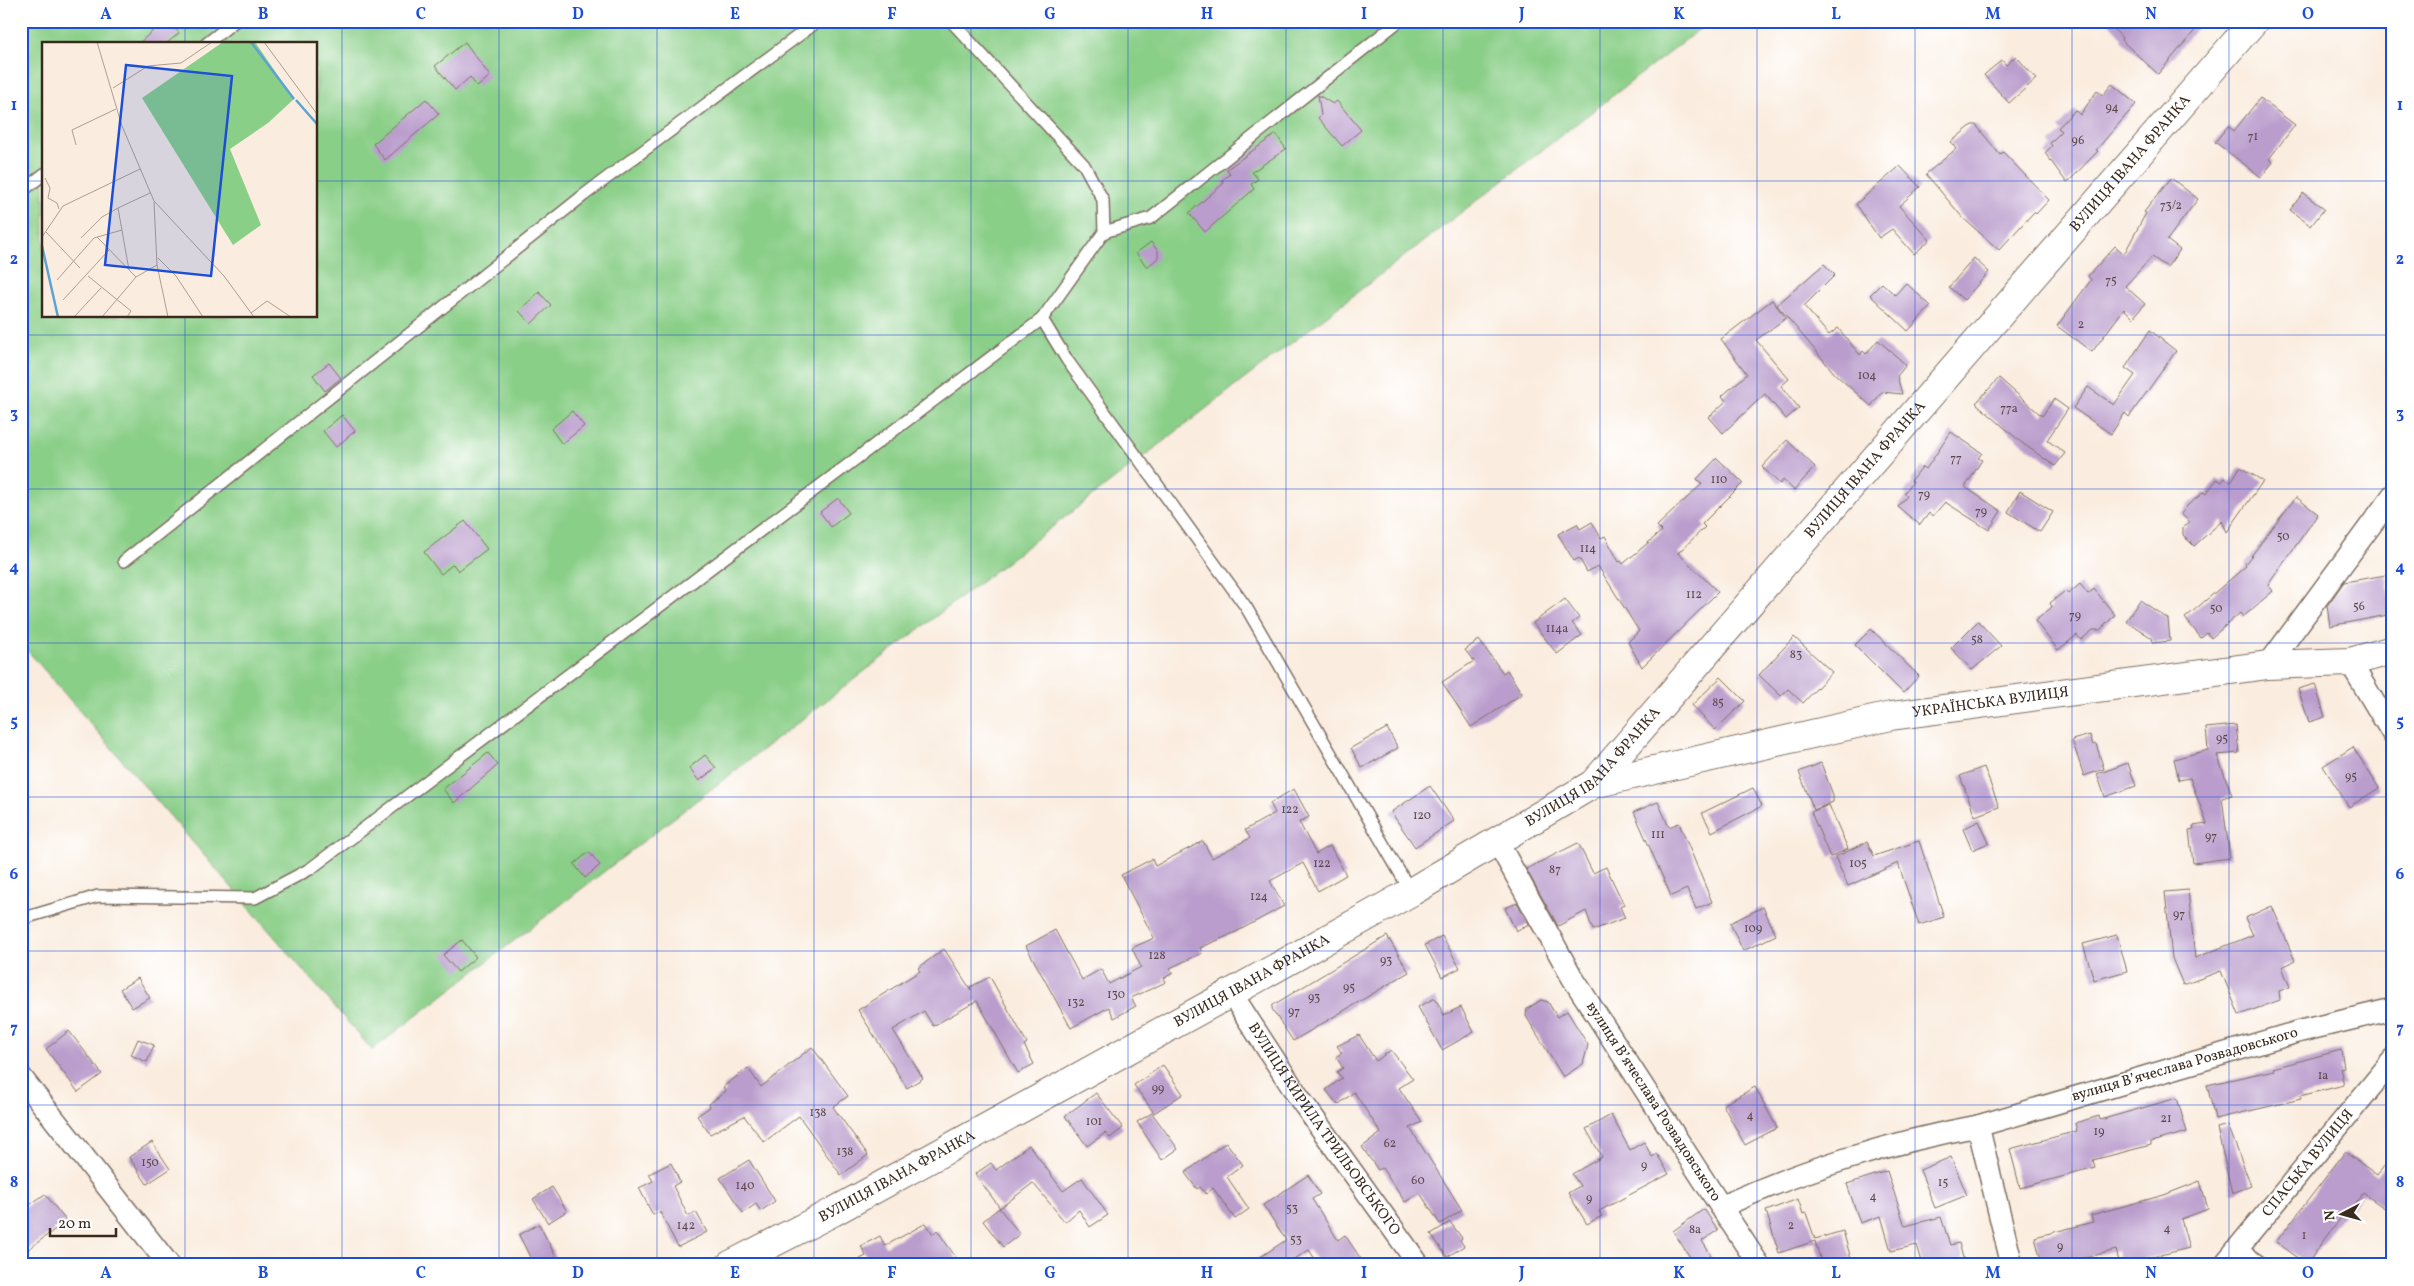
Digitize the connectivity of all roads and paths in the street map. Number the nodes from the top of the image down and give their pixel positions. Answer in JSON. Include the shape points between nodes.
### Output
{"nodes":[{"id":1,"x":235,"y":21,"type":"edge"},
{"id":2,"x":818,"y":21,"type":"edge"},
{"id":3,"x":951,"y":21,"type":"edge"},
{"id":4,"x":1399,"y":21,"type":"edge"},
{"id":5,"x":2254,"y":21,"type":"edge"},
{"id":6,"x":209,"y":42,"type":"edge"},
{"id":7,"x":42,"y":176,"type":"edge"},
{"id":8,"x":21,"y":192,"type":"edge"},
{"id":9,"x":1104,"y":232,"type":"junction"},
{"id":10,"x":1042,"y":319,"type":"junction"},
{"id":11,"x":2393,"y":495,"type":"edge"},
{"id":12,"x":124,"y":561,"type":"dead end"},
{"id":13,"x":2393,"y":650,"type":"edge"},
{"id":14,"x":2350,"y":662,"type":"junction"},
{"id":15,"x":2268,"y":665,"type":"junction"},
{"id":16,"x":2393,"y":734,"type":"edge"},
{"id":17,"x":1593,"y":784,"type":"junction"},
{"id":18,"x":1497,"y":841,"type":"junction"},
{"id":19,"x":1411,"y":892,"type":"junction"},
{"id":20,"x":21,"y":919,"type":"edge"},
{"id":21,"x":1231,"y":993,"type":"junction"},
{"id":22,"x":2393,"y":1010,"type":"edge"},
{"id":23,"x":2393,"y":1060,"type":"edge"},
{"id":24,"x":21,"y":1077,"type":"edge"},
{"id":25,"x":1978,"y":1126,"type":"junction"},
{"id":26,"x":1721,"y":1207,"type":"junction"},
{"id":27,"x":2230,"y":1258,"type":"edge"},
{"id":28,"x":169,"y":1265,"type":"edge"},
{"id":29,"x":730,"y":1265,"type":"edge"},
{"id":30,"x":1420,"y":1265,"type":"edge"},
{"id":31,"x":1759,"y":1265,"type":"edge"},
{"id":32,"x":2012,"y":1265,"type":"edge"},
{"id":33,"x":2256,"y":1265,"type":"edge"}],
"edges":[{"from":1,"to":6,"type":"lane"},
{"from":2,"to":12,"type":"lane","via":[[584,195]]},
{"from":3,"to":9,"type":"lane","via":[[1084,165],[1103,200]]},
{"from":4,"to":9,"type":"lane","via":[[1151,218]]},
{"from":5,"to":17,"type":"street","name":"ВУЛИЦЯ ІВАНА ФРАНКА"},
{"from":7,"to":8,"type":"lane"},
{"from":9,"to":10,"type":"lane"},
{"from":10,"to":19,"type":"lane","via":[[1067,360],[1246,607]]},
{"from":10,"to":20,"type":"lane","via":[[310,870],[255,898],[98,896]]},
{"from":11,"to":15,"type":"street"},
{"from":13,"to":14,"type":"street","name":"УКРАЇНСЬКА ВУЛИЦЯ"},
{"from":14,"to":15,"type":"street","name":"УКРАЇНСЬКА ВУЛИЦЯ"},
{"from":14,"to":16,"type":"street"},
{"from":15,"to":17,"type":"street","name":"УКРАЇНСЬКА ВУЛИЦЯ","via":[[1891,716]]},
{"from":17,"to":18,"type":"street","name":"ВУЛИЦЯ ІВАНА ФРАНКА"},
{"from":18,"to":19,"type":"street","name":"ВУЛИЦЯ ІВАНА ФРАНКА"},
{"from":18,"to":26,"type":"street","name":"вулиця Вʼячеслава Розвадовського","via":[[1572,977]]},
{"from":19,"to":21,"type":"street","name":"ВУЛИЦЯ ІВАНА ФРАНКА"},
{"from":21,"to":29,"type":"street","name":"ВУЛИЦЯ ІВАНА ФРАНКА","via":[[834,1212]]},
{"from":21,"to":30,"type":"street","name":"ВУЛИЦЯ КИРИЛА ТРИЛЬОВСЬКОГО","via":[[1300,1099]]},
{"from":22,"to":25,"type":"street","name":"вулиця Вʼячеслава Розвадовського","via":[[2301,1031]]},
{"from":23,"to":27,"type":"street","name":"СПАСЬКА ВУЛИЦЯ"},
{"from":24,"to":28,"type":"street"},
{"from":25,"to":26,"type":"street","name":"вулиця Вʼячеслава Розвадовського","via":[[1945,1132],[1804,1174],[1764,1187]]},
{"from":25,"to":32,"type":"street"},
{"from":26,"to":31,"type":"street"},
{"from":27,"to":33,"type":"street"}]}
